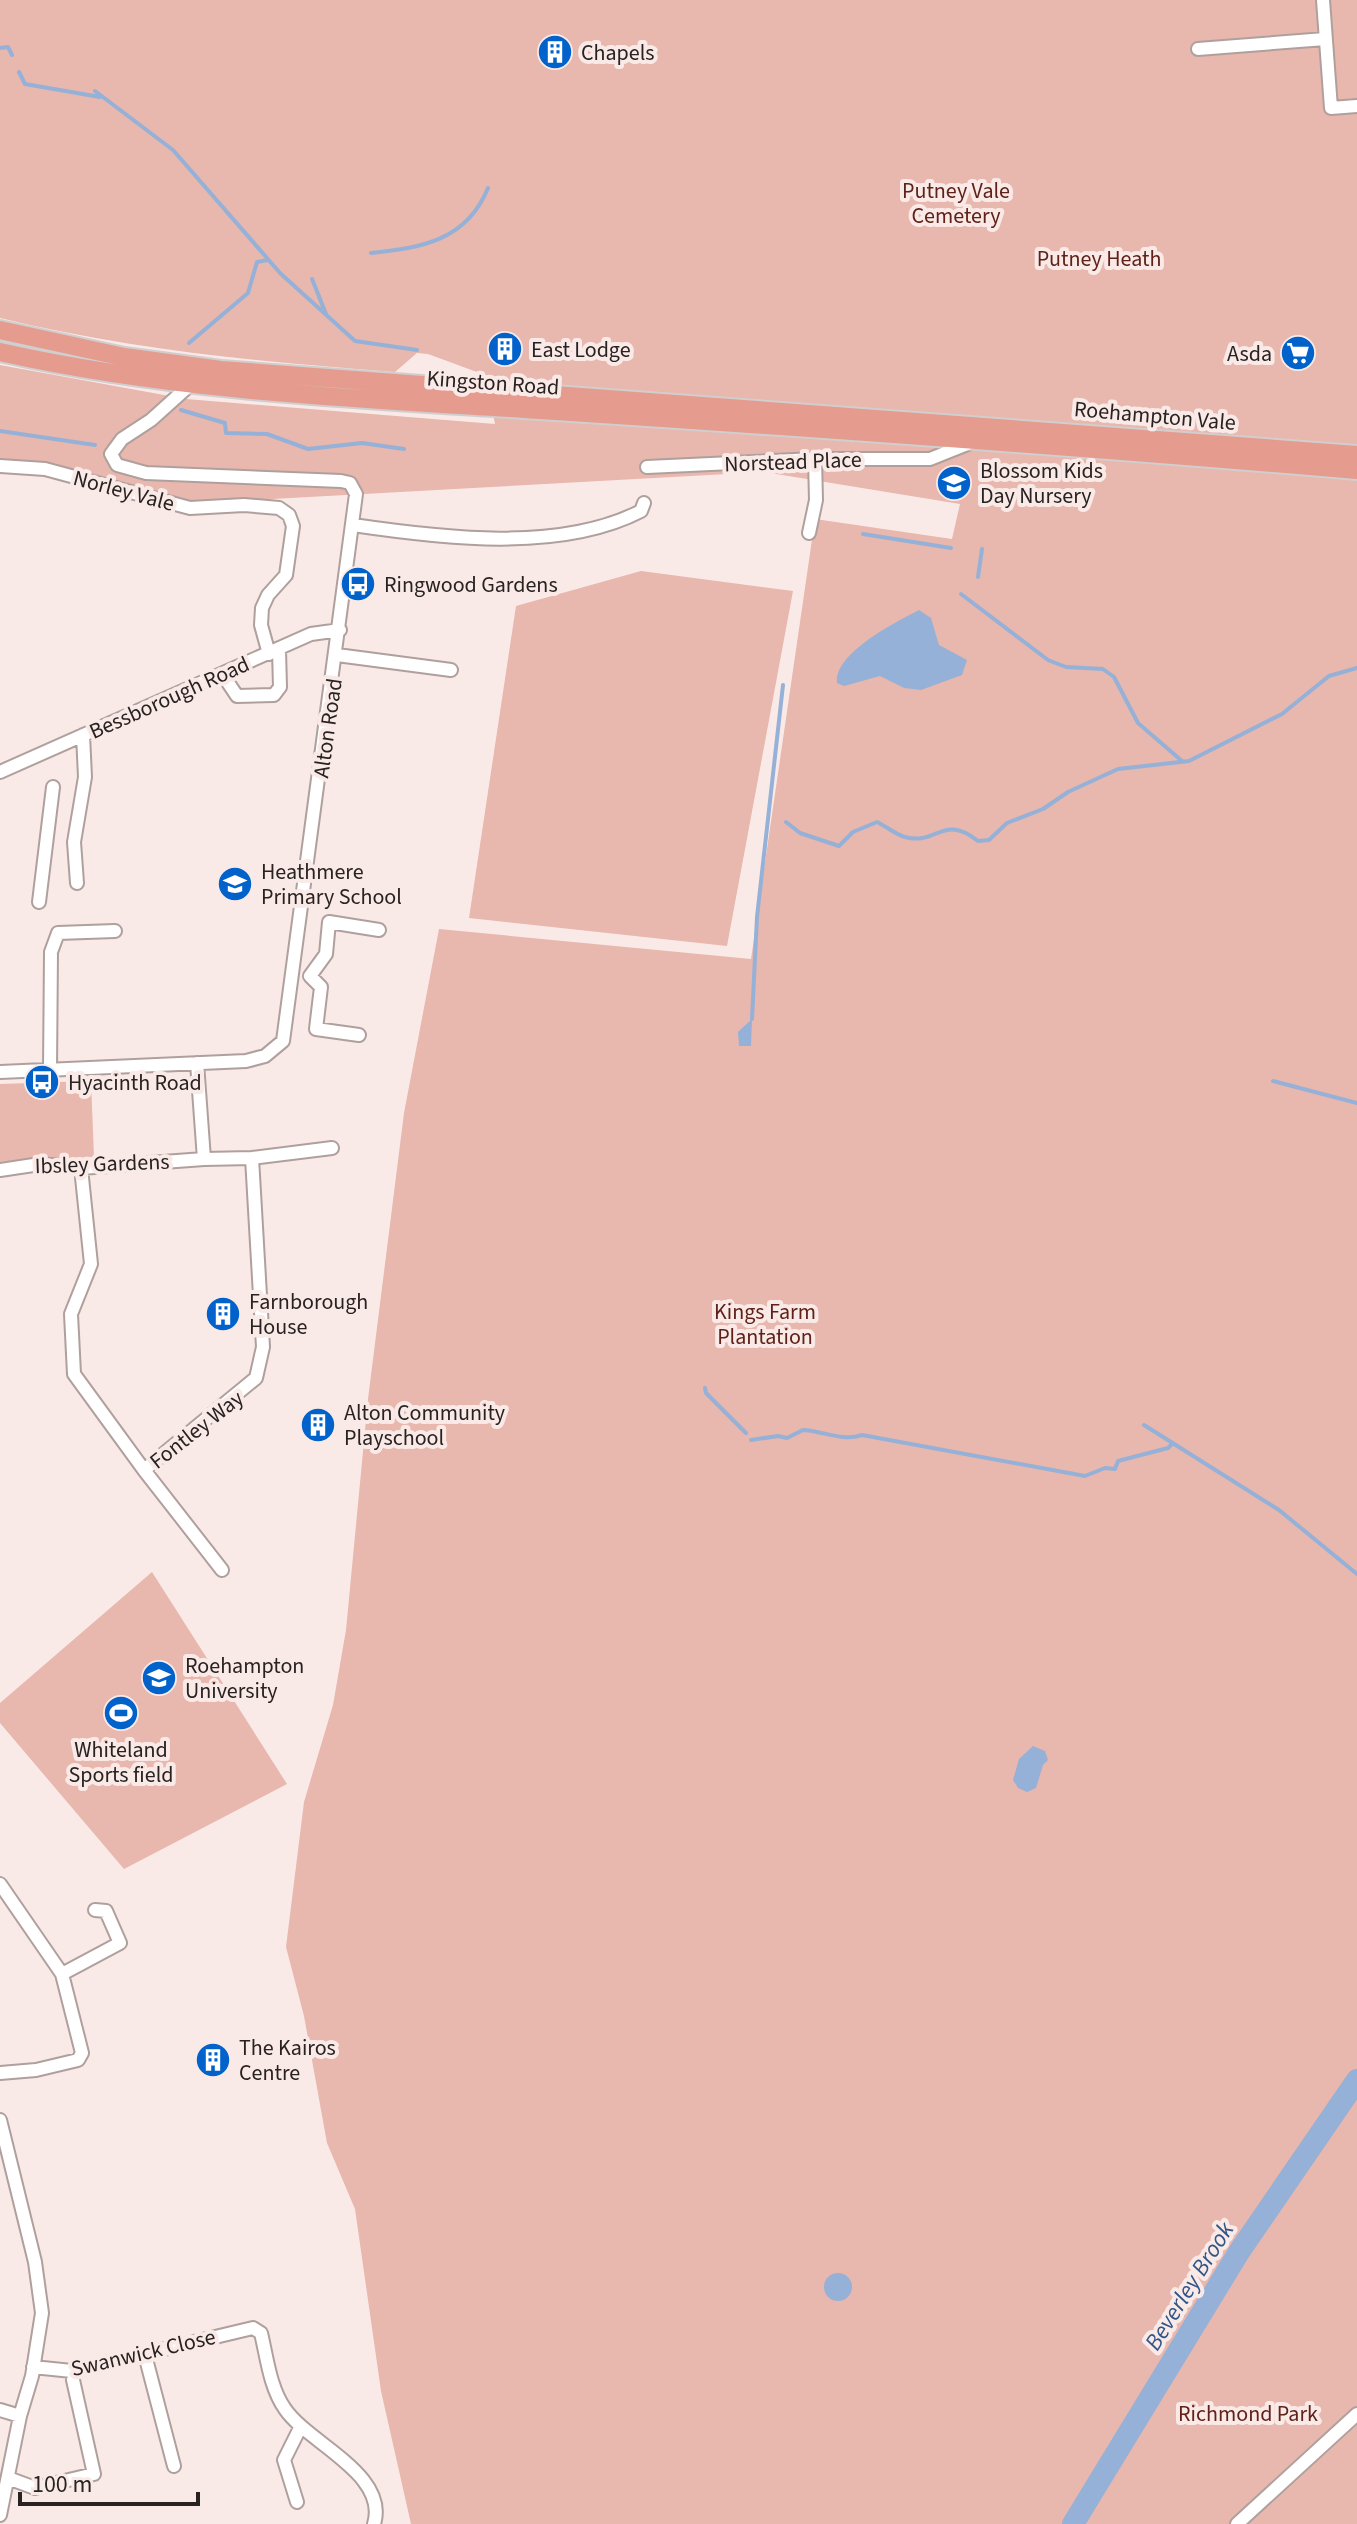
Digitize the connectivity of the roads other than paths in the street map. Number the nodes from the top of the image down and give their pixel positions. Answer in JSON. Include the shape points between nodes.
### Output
{"nodes":[{"id":1,"x":1323,"y":0,"type":"edge"},
{"id":2,"x":1325,"y":39,"type":"junction"},
{"id":3,"x":1198,"y":49,"type":"dead end"},
{"id":4,"x":1357,"y":106,"type":"edge"},
{"id":5,"x":0,"y":330,"type":"edge"},
{"id":6,"x":0,"y":352,"type":"edge"},
{"id":7,"x":191,"y":384,"type":"junction"},
{"id":8,"x":950,"y":422,"type":"joint"},
{"id":9,"x":931,"y":435,"type":"junction"},
{"id":10,"x":985,"y":438,"type":"junction"},
{"id":11,"x":937,"y":455,"type":"junction"},
{"id":12,"x":1357,"y":455,"type":"edge"},
{"id":13,"x":815,"y":459,"type":"junction"},
{"id":14,"x":0,"y":466,"type":"edge"},
{"id":15,"x":647,"y":467,"type":"dead end"},
{"id":16,"x":1357,"y":470,"type":"edge"},
{"id":17,"x":644,"y":503,"type":"dead end"},
{"id":18,"x":353,"y":525,"type":"junction"},
{"id":19,"x":809,"y":533,"type":"dead end"},
{"id":20,"x":340,"y":630,"type":"junction"},
{"id":21,"x":274,"y":652,"type":"junction"},
{"id":22,"x":337,"y":655,"type":"junction"},
{"id":23,"x":451,"y":670,"type":"dead end"},
{"id":24,"x":223,"y":675,"type":"junction"},
{"id":25,"x":83,"y":735,"type":"junction"},
{"id":26,"x":0,"y":772,"type":"edge"},
{"id":27,"x":53,"y":787,"type":"dead end"},
{"id":28,"x":74,"y":842,"type":"junction"},
{"id":29,"x":46,"y":844,"type":"junction"},
{"id":30,"x":77,"y":883,"type":"dead end"},
{"id":31,"x":39,"y":902,"type":"dead end"},
{"id":32,"x":379,"y":930,"type":"dead end"},
{"id":33,"x":115,"y":931,"type":"dead end"},
{"id":34,"x":293,"y":973,"type":"junction"},
{"id":35,"x":310,"y":976,"type":"junction"},
{"id":36,"x":359,"y":1035,"type":"dead end"},
{"id":37,"x":197,"y":1063,"type":"junction"},
{"id":38,"x":50,"y":1070,"type":"junction"},
{"id":39,"x":0,"y":1072,"type":"edge"},
{"id":40,"x":332,"y":1148,"type":"dead end"},
{"id":41,"x":252,"y":1158,"type":"junction"},
{"id":42,"x":204,"y":1159,"type":"junction"},
{"id":43,"x":81,"y":1168,"type":"junction"},
{"id":44,"x":0,"y":1170,"type":"edge"},
{"id":45,"x":144,"y":1470,"type":"junction"},
{"id":46,"x":222,"y":1570,"type":"dead end"},
{"id":47,"x":0,"y":1884,"type":"edge"},
{"id":48,"x":95,"y":1910,"type":"dead end"},
{"id":49,"x":62,"y":1974,"type":"junction"},
{"id":50,"x":0,"y":2073,"type":"edge"},
{"id":51,"x":0,"y":2120,"type":"edge"},
{"id":52,"x":2,"y":2145,"type":"edge"},
{"id":53,"x":145,"y":2355,"type":"junction"},
{"id":54,"x":33,"y":2367,"type":"junction"},
{"id":55,"x":73,"y":2380,"type":"dead end"},
{"id":56,"x":0,"y":2410,"type":"edge"},
{"id":57,"x":1357,"y":2414,"type":"edge"},
{"id":58,"x":20,"y":2416,"type":"junction"},
{"id":59,"x":301,"y":2426,"type":"junction"},
{"id":60,"x":174,"y":2466,"type":"dead end"},
{"id":61,"x":8,"y":2478,"type":"junction"},
{"id":62,"x":297,"y":2502,"type":"dead end"},
{"id":63,"x":0,"y":2515,"type":"edge"},
{"id":64,"x":374,"y":2524,"type":"edge"},
{"id":65,"x":1237,"y":2524,"type":"edge"}],
"edges":[{"from":1,"to":2,"type":"street"},
{"from":2,"to":3,"type":"street"},
{"from":2,"to":4,"type":"street","via":[[1331,108]]},
{"from":5,"to":8,"type":"highway","name":"Kingston Road","via":[[124,357],[221,370]]},
{"from":6,"to":7,"type":"highway","name":"Kingston Road","via":[[107,374]]},
{"from":7,"to":9,"type":"highway","name":"Kingston Road"},
{"from":7,"to":18,"type":"street","name":"Alton Road","via":[[115,445],[111,454],[117,465],[146,473],[350,483],[356,494]]},
{"from":8,"to":12,"type":"highway","name":"Roehampton Vale"},
{"from":9,"to":10,"type":"highway","name":"Kingston Road"},
{"from":9,"to":11,"type":"street"},
{"from":10,"to":11,"type":"street","name":"Norstead Place"},
{"from":10,"to":16,"type":"highway","name":"Roehampton Vale"},
{"from":11,"to":13,"type":"street","name":"Norstead Place"},
{"from":13,"to":15,"type":"street","name":"Norstead Place"},
{"from":13,"to":19,"type":"street","via":[[816,500]]},
{"from":14,"to":21,"type":"street","name":"Norley Vale","via":[[45,469],[190,508],[279,508],[293,526],[286,575],[262,608],[261,625]]},
{"from":17,"to":18,"type":"street","via":[[641,511],[588,532],[495,537]]},
{"from":18,"to":20,"type":"street","name":"Alton Road"},
{"from":20,"to":21,"type":"street","name":"Bessborough Road","via":[[311,634]]},
{"from":20,"to":22,"type":"street","name":"Alton Road"},
{"from":21,"to":24,"type":"street","name":"Bessborough Road"},
{"from":21,"to":24,"type":"street","via":[[280,687],[274,695],[237,696]]},
{"from":22,"to":23,"type":"street"},
{"from":22,"to":34,"type":"street","name":"Alton Road"},
{"from":24,"to":25,"type":"street","name":"Bessborough Road"},
{"from":25,"to":26,"type":"street","name":"Bessborough Road"},
{"from":25,"to":28,"type":"street","via":[[85,777]]},
{"from":27,"to":29,"type":"street"},
{"from":28,"to":29,"type":"street"},
{"from":28,"to":30,"type":"street"},
{"from":29,"to":31,"type":"street"},
{"from":32,"to":35,"type":"street","via":[[329,922],[326,954]]},
{"from":33,"to":38,"type":"street","via":[[58,933],[51,952]]},
{"from":34,"to":35,"type":"street"},
{"from":34,"to":37,"type":"street","name":"Alton Road","via":[[283,1041],[276,1050],[246,1061]]},
{"from":35,"to":36,"type":"street","via":[[321,987],[316,1029]]},
{"from":37,"to":38,"type":"street","name":"Alton Road"},
{"from":37,"to":42,"type":"street"},
{"from":38,"to":39,"type":"street","name":"Alton Road"},
{"from":40,"to":41,"type":"street","name":"Ibsley Gardens"},
{"from":41,"to":42,"type":"street","name":"Ibsley Gardens"},
{"from":41,"to":45,"type":"street","name":"Fontley Way","via":[[263,1347],[256,1378]]},
{"from":42,"to":43,"type":"street","name":"Ibsley Gardens"},
{"from":43,"to":44,"type":"street","name":"Ibsley Gardens","via":[[47,1164]]},
{"from":43,"to":45,"type":"street","name":"Fontley Way","via":[[91,1264],[71,1314],[74,1374]]},
{"from":45,"to":46,"type":"street"},
{"from":47,"to":49,"type":"street"},
{"from":48,"to":49,"type":"street","via":[[106,1911],[120,1943]]},
{"from":49,"to":50,"type":"street","via":[[80,2058]]},
{"from":51,"to":52,"type":"street"},
{"from":52,"to":54,"type":"street","via":[[40,2290]]},
{"from":53,"to":54,"type":"street","name":"Swanwick Close","via":[[72,2371]]},
{"from":53,"to":59,"type":"street","name":"Swanwick Close","via":[[253,2328],[261,2333],[276,2396]]},
{"from":53,"to":60,"type":"street"},
{"from":54,"to":58,"type":"street"},
{"from":55,"to":61,"type":"street","via":[[94,2474],[35,2488]]},
{"from":56,"to":58,"type":"street"},
{"from":57,"to":65,"type":"street"},
{"from":58,"to":61,"type":"street"},
{"from":59,"to":62,"type":"street","via":[[284,2460]]},
{"from":59,"to":64,"type":"street","via":[[367,2484],[376,2506]]},
{"from":61,"to":63,"type":"street"}]}
